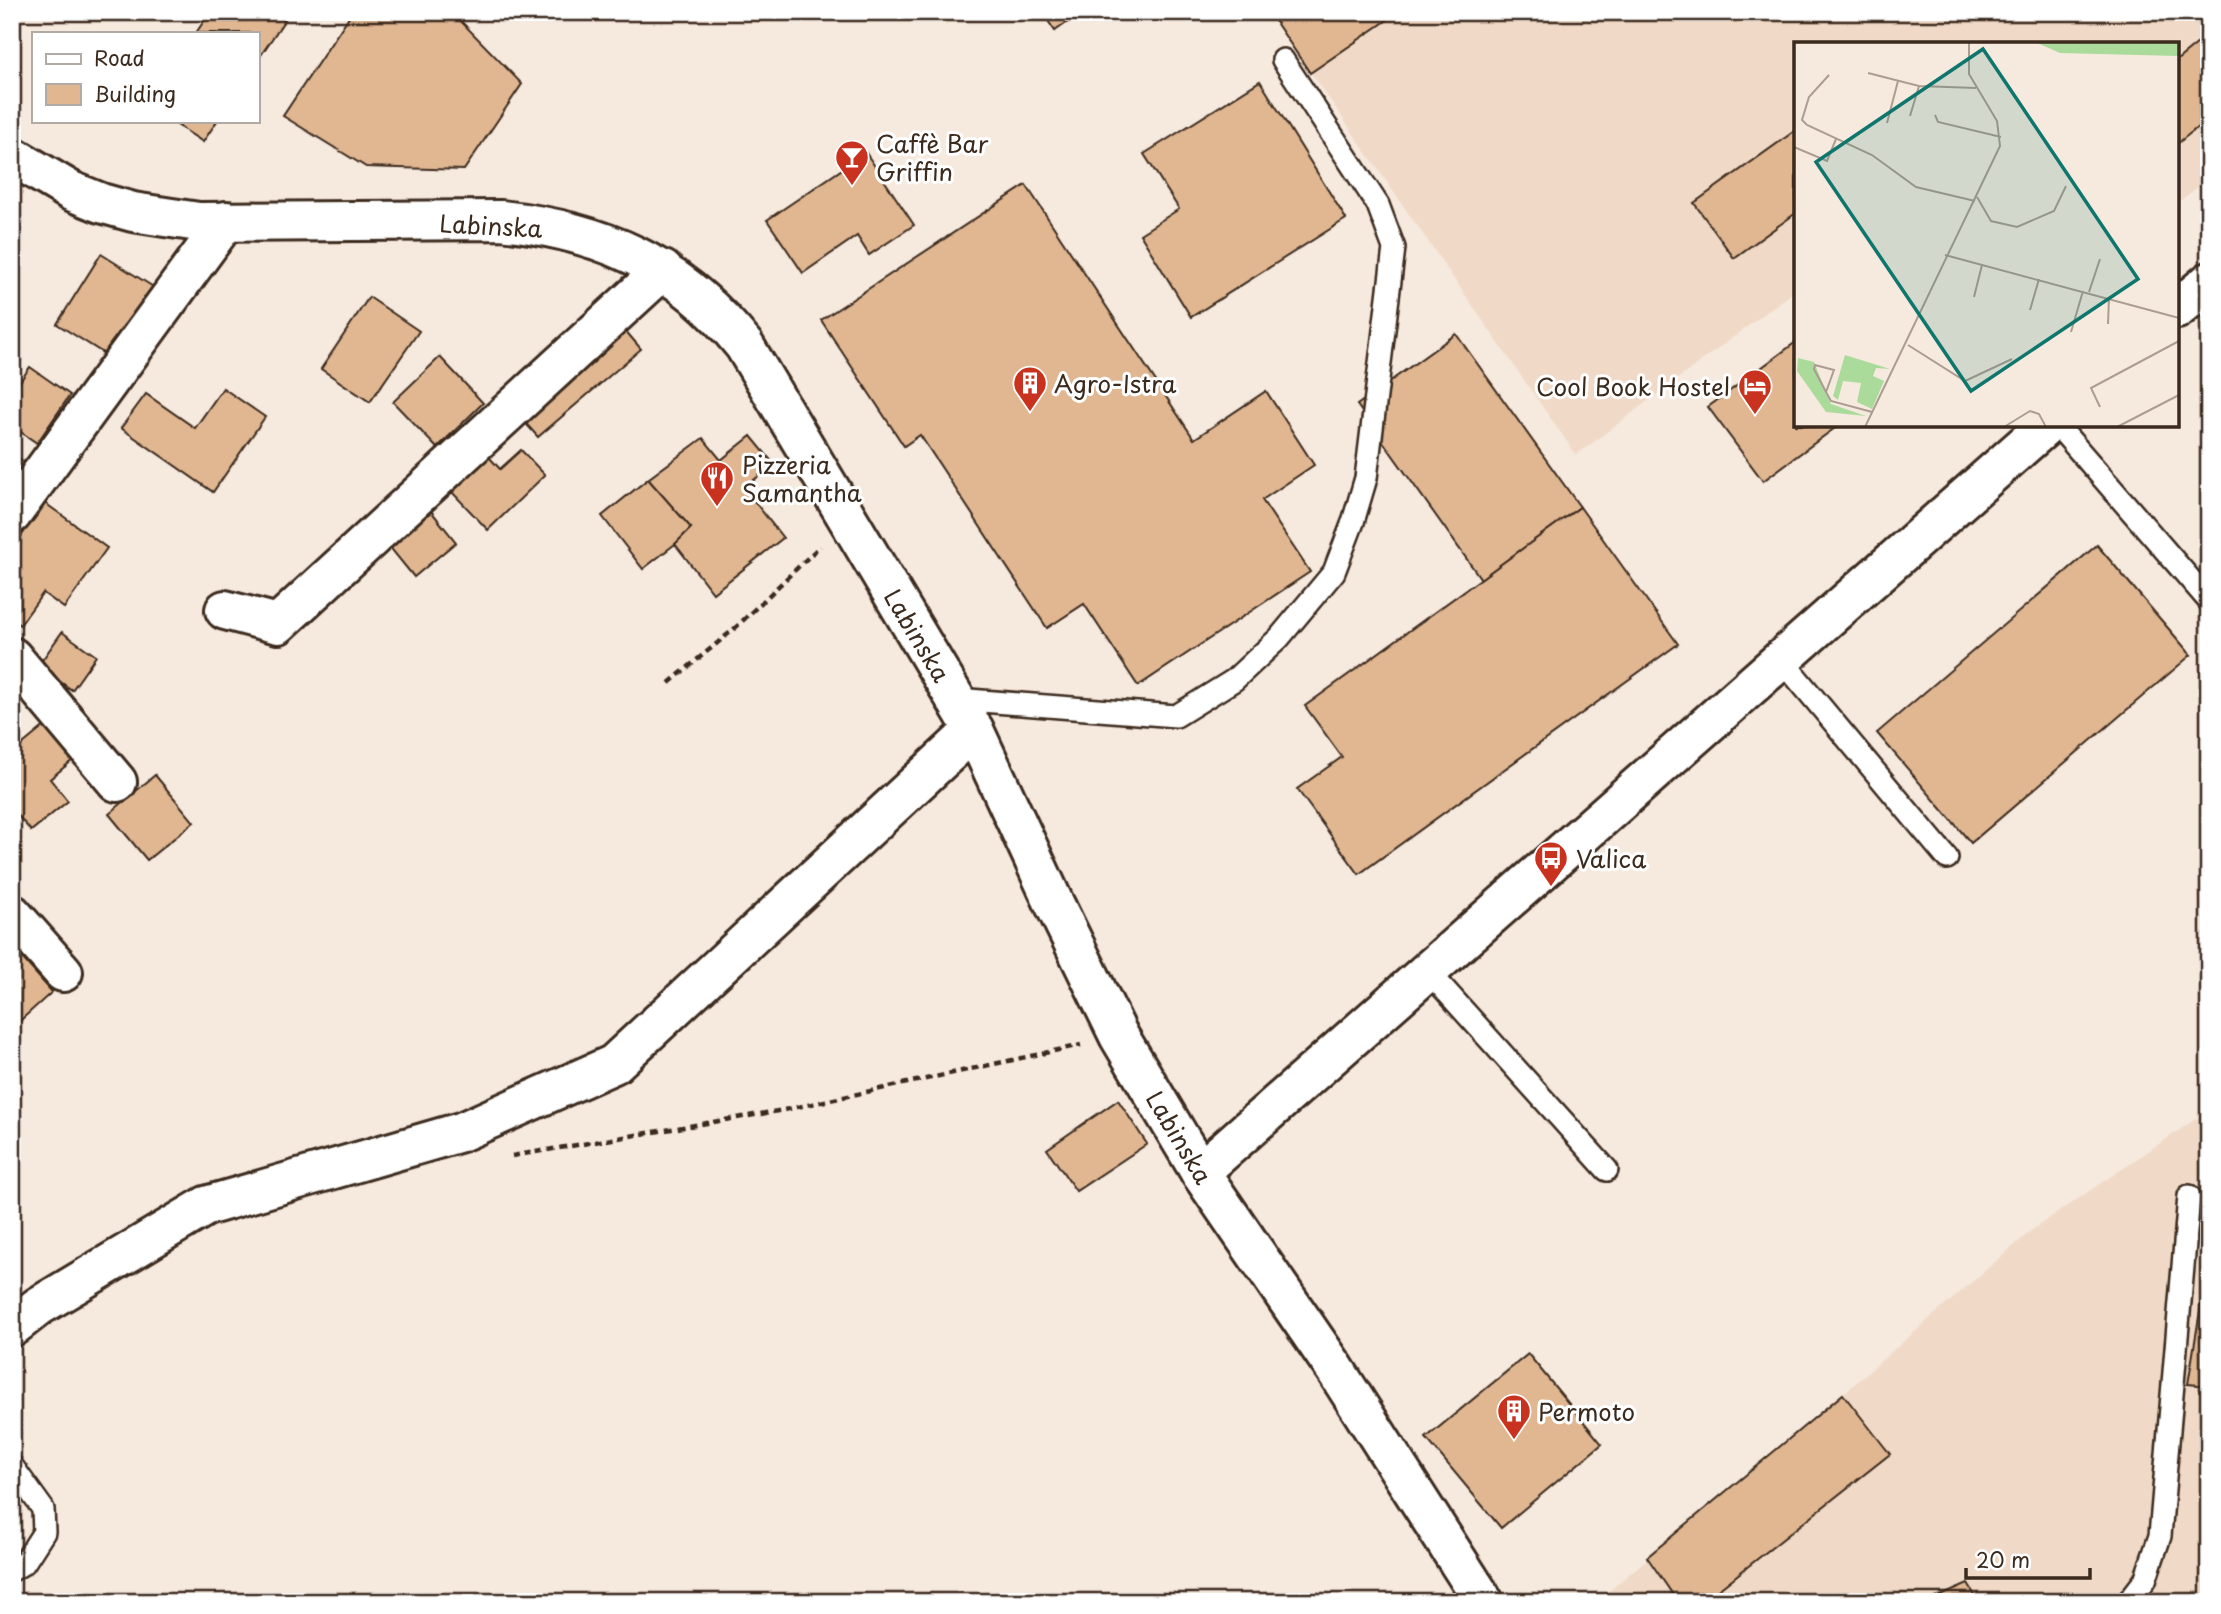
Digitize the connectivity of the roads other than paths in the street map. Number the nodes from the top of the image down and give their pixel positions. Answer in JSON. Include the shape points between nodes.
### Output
{"nodes":[{"id":1,"x":1283,"y":60,"type":"dead end"},
{"id":2,"x":12,"y":156,"type":"edge"},
{"id":3,"x":226,"y":221,"type":"junction"},
{"id":4,"x":663,"y":270,"type":"junction"},
{"id":5,"x":2209,"y":282,"type":"edge"},
{"id":6,"x":2179,"y":307,"type":"edge"},
{"id":7,"x":2044,"y":427,"type":"edge"},
{"id":8,"x":2059,"y":427,"type":"edge"},
{"id":9,"x":12,"y":514,"type":"edge"},
{"id":10,"x":2209,"y":601,"type":"edge"},
{"id":11,"x":225,"y":610,"type":"dead end"},
{"id":12,"x":12,"y":657,"type":"edge"},
{"id":13,"x":1781,"y":659,"type":"junction"},
{"id":14,"x":965,"y":715,"type":"junction"},
{"id":15,"x":117,"y":782,"type":"dead end"},
{"id":16,"x":1947,"y":858,"type":"dead end"},
{"id":17,"x":12,"y":914,"type":"edge"},
{"id":18,"x":1427,"y":970,"type":"junction"},
{"id":19,"x":63,"y":972,"type":"dead end"},
{"id":20,"x":1607,"y":1170,"type":"dead end"},
{"id":21,"x":1200,"y":1172,"type":"junction"},
{"id":22,"x":2189,"y":1196,"type":"dead end"},
{"id":23,"x":12,"y":1326,"type":"edge"},
{"id":24,"x":12,"y":1466,"type":"edge"},
{"id":25,"x":12,"y":1570,"type":"edge"},
{"id":26,"x":1484,"y":1602,"type":"edge"},
{"id":27,"x":2128,"y":1602,"type":"edge"}],
"edges":[{"from":1,"to":14,"type":"lane","via":[[1378,205],[1394,248],[1366,478],[1335,572],[1279,638],[1234,680],[1176,716]]},
{"from":2,"to":3,"type":"street","name":"Labinska","via":[[101,203],[199,222]]},
{"from":3,"to":4,"type":"street","name":"Labinska","via":[[501,220],[541,224],[587,236]]},
{"from":3,"to":9,"type":"street"},
{"from":4,"to":11,"type":"street","via":[[278,624]]},
{"from":4,"to":14,"type":"street","name":"Labinska","via":[[721,317],[744,345]]},
{"from":5,"to":6,"type":"street"},
{"from":7,"to":13,"type":"street"},
{"from":8,"to":10,"type":"lane"},
{"from":12,"to":15,"type":"street"},
{"from":13,"to":16,"type":"lane"},
{"from":13,"to":18,"type":"street"},
{"from":14,"to":21,"type":"street","name":"Labinska","via":[[1119,1036]]},
{"from":14,"to":23,"type":"street","via":[[614,1064],[461,1132],[206,1206]]},
{"from":17,"to":19,"type":"street"},
{"from":18,"to":20,"type":"lane"},
{"from":18,"to":21,"type":"street"},
{"from":21,"to":26,"type":"street","name":"Labinska","via":[[1335,1369]]},
{"from":22,"to":27,"type":"lane","via":[[2160,1536],[2145,1580]]},
{"from":24,"to":25,"type":"lane","via":[[43,1509],[44,1532],[24,1563]]}]}
